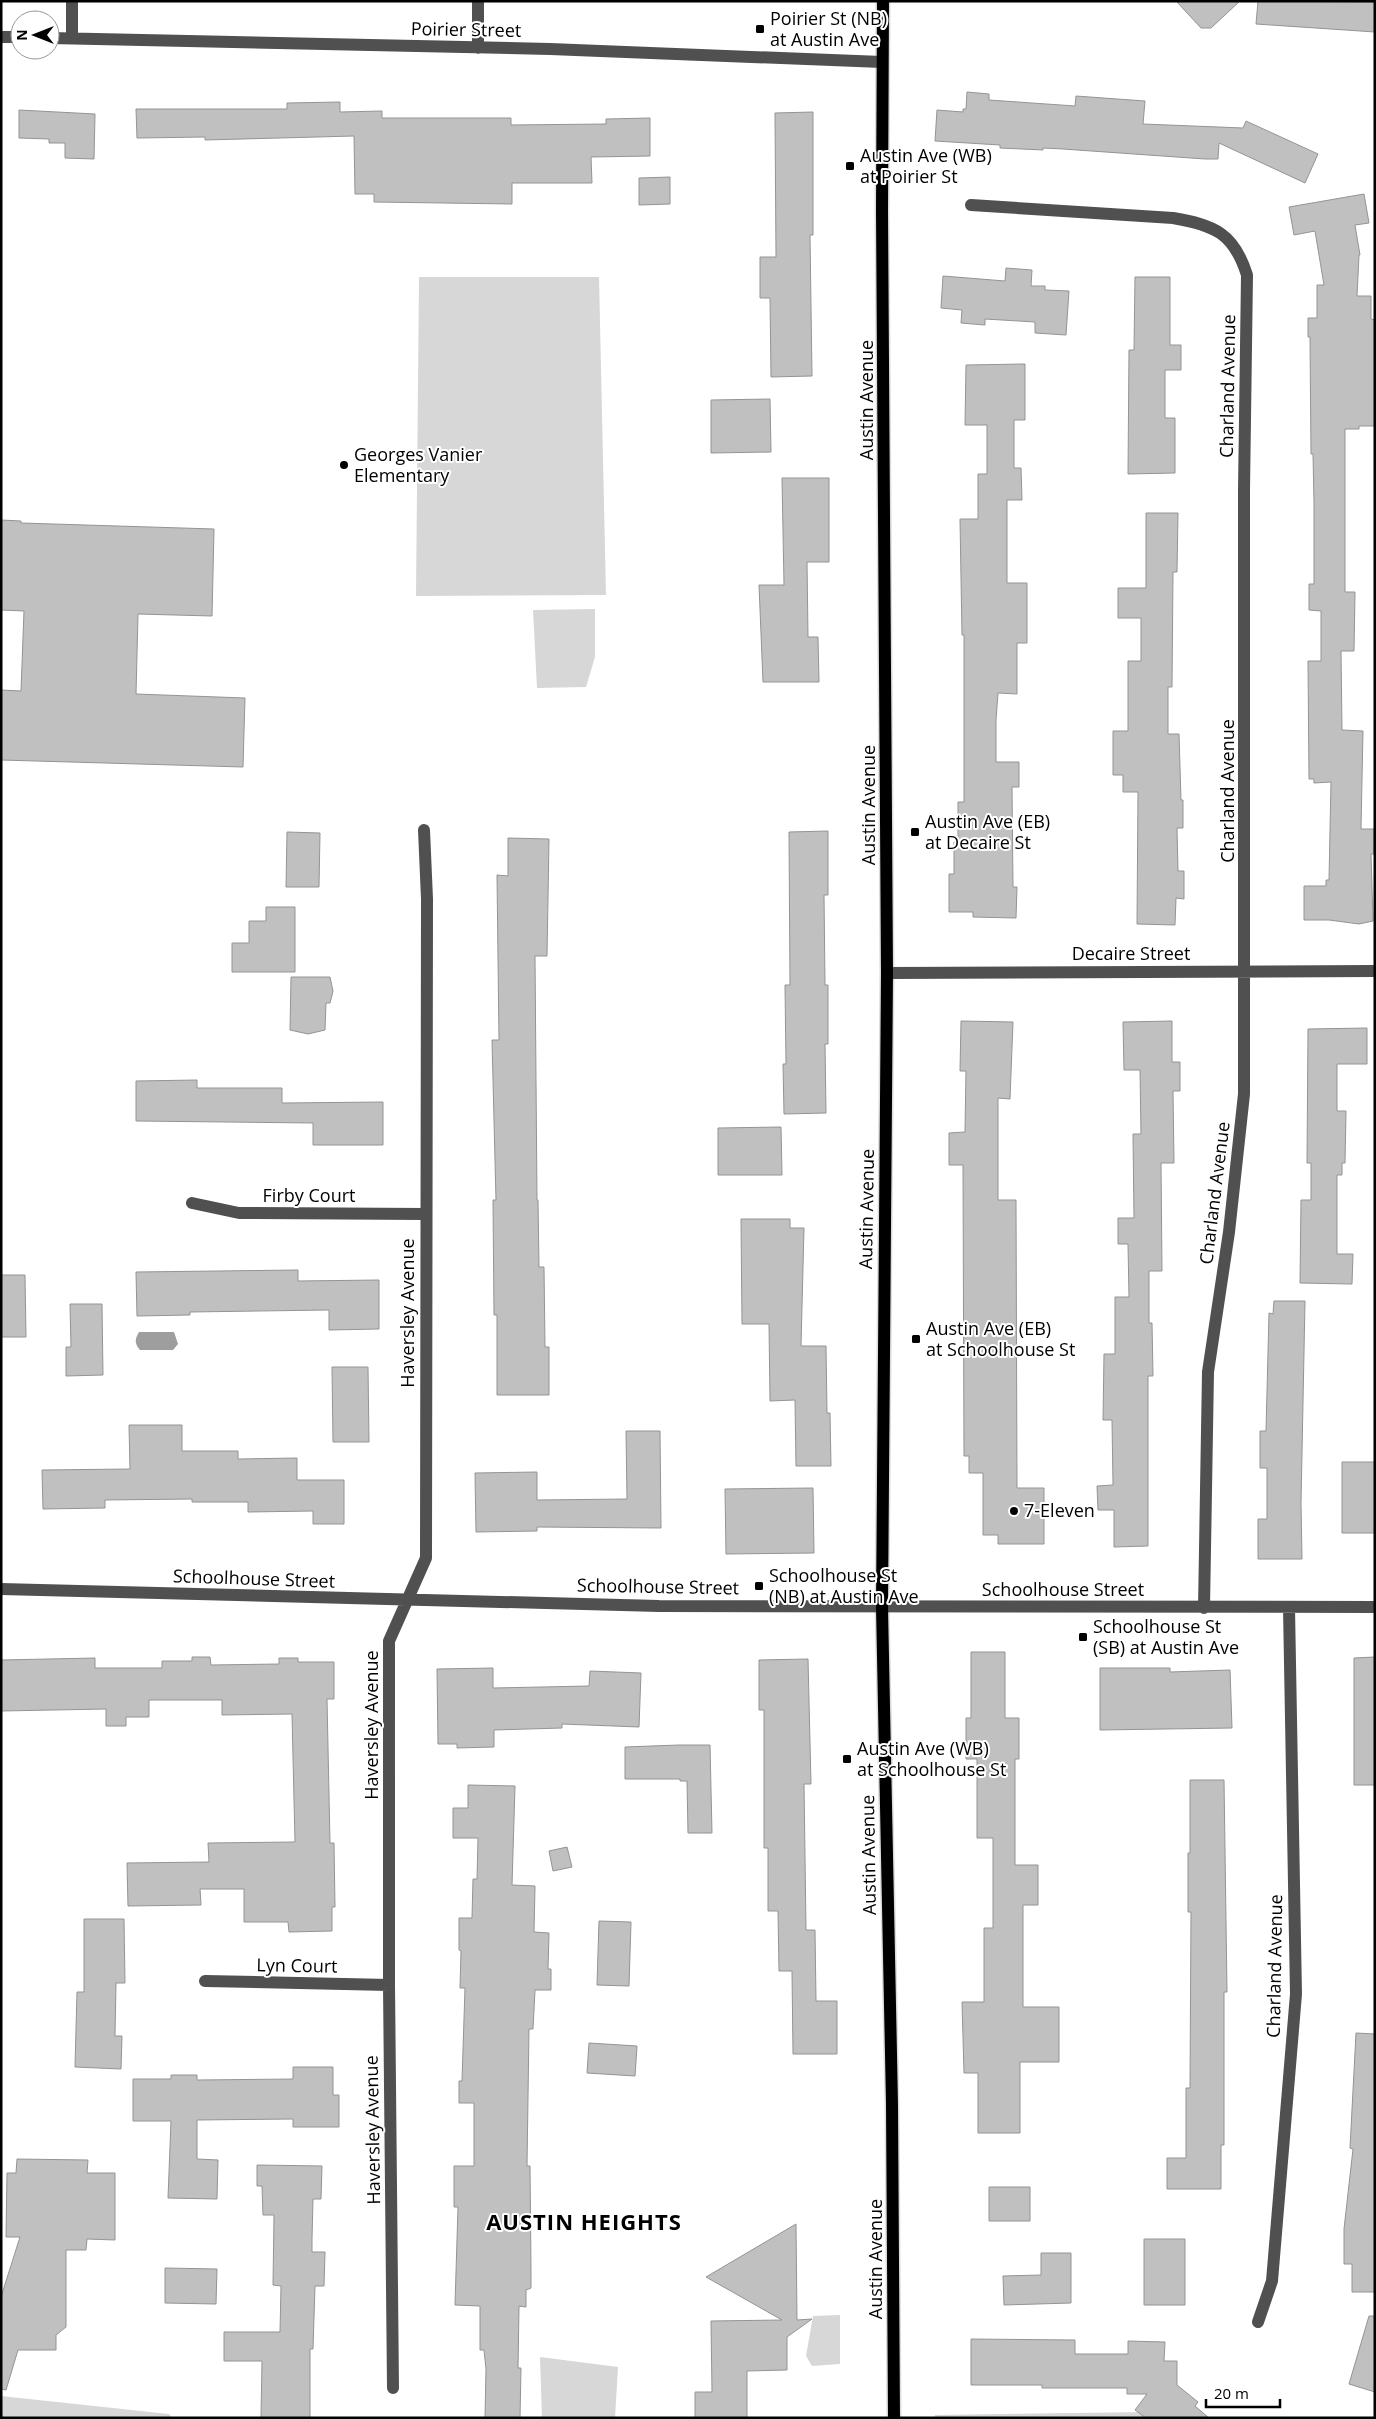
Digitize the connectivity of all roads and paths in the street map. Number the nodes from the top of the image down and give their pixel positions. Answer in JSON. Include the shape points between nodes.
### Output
{"nodes":[{"id":1,"x":72,"y":1,"type":"edge"},
{"id":2,"x":478,"y":1,"type":"edge"},
{"id":3,"x":883,"y":1,"type":"edge"},
{"id":4,"x":60,"y":38,"type":"edge"},
{"id":5,"x":72,"y":38,"type":"junction"},
{"id":6,"x":478,"y":48,"type":"junction"},
{"id":7,"x":882,"y":62,"type":"junction"},
{"id":8,"x":971,"y":205,"type":"dead end"},
{"id":9,"x":424,"y":830,"type":"dead end"},
{"id":10,"x":1245,"y":971,"type":"junction"},
{"id":11,"x":1375,"y":971,"type":"edge"},
{"id":12,"x":887,"y":973,"type":"junction"},
{"id":13,"x":192,"y":1203,"type":"dead end"},
{"id":14,"x":426,"y":1214,"type":"junction"},
{"id":15,"x":1,"y":1589,"type":"edge"},
{"id":16,"x":407,"y":1600,"type":"junction"},
{"id":17,"x":882,"y":1607,"type":"junction"},
{"id":18,"x":1375,"y":1607,"type":"edge"},
{"id":19,"x":1204,"y":1608,"type":"junction"},
{"id":20,"x":1289,"y":1608,"type":"junction"},
{"id":21,"x":205,"y":1981,"type":"dead end"},
{"id":22,"x":389,"y":1985,"type":"junction"},
{"id":23,"x":1258,"y":2322,"type":"dead end"},
{"id":24,"x":393,"y":2388,"type":"dead end"},
{"id":25,"x":894,"y":2418,"type":"edge"}],
"edges":[{"from":1,"to":5,"type":"street"},
{"from":2,"to":6,"type":"street"},
{"from":3,"to":7,"type":"main road","name":"Austin Avenue"},
{"from":4,"to":5,"type":"street","name":"Poirier Street"},
{"from":5,"to":6,"type":"street","name":"Poirier Street"},
{"from":6,"to":7,"type":"street","name":"Poirier Street"},
{"from":7,"to":12,"type":"main road","name":"Austin Avenue"},
{"from":8,"to":10,"type":"street","name":"Charland Avenue","via":[[1192,221],[1221,232],[1242,259],[1247,275]]},
{"from":9,"to":14,"type":"street","name":"Haversley Avenue","via":[[427,899]]},
{"from":10,"to":11,"type":"street","name":"Decaire Street"},
{"from":10,"to":12,"type":"street","name":"Decaire Street"},
{"from":10,"to":19,"type":"street","name":"Charland Avenue","via":[[1244,1094],[1229,1232],[1208,1372]]},
{"from":12,"to":17,"type":"main road","name":"Austin Avenue"},
{"from":13,"to":14,"type":"street","name":"Firby Court","via":[[239,1213]]},
{"from":14,"to":16,"type":"street","name":"Haversley Avenue","via":[[426,1558]]},
{"from":15,"to":16,"type":"street","name":"Schoolhouse Street"},
{"from":16,"to":17,"type":"street","name":"Schoolhouse Street"},
{"from":16,"to":22,"type":"street","name":"Haversley Avenue","via":[[389,1641]]},
{"from":17,"to":19,"type":"street","name":"Schoolhouse Street"},
{"from":17,"to":25,"type":"main road","name":"Austin Avenue","via":[[892,2104]]},
{"from":18,"to":20,"type":"street","name":"Schoolhouse Street"},
{"from":19,"to":20,"type":"street","name":"Schoolhouse Street"},
{"from":20,"to":23,"type":"street","name":"Charland Avenue","via":[[1296,1994],[1272,2281]]},
{"from":21,"to":22,"type":"street","name":"Lyn Court"},
{"from":22,"to":24,"type":"street","name":"Haversley Avenue"}]}
